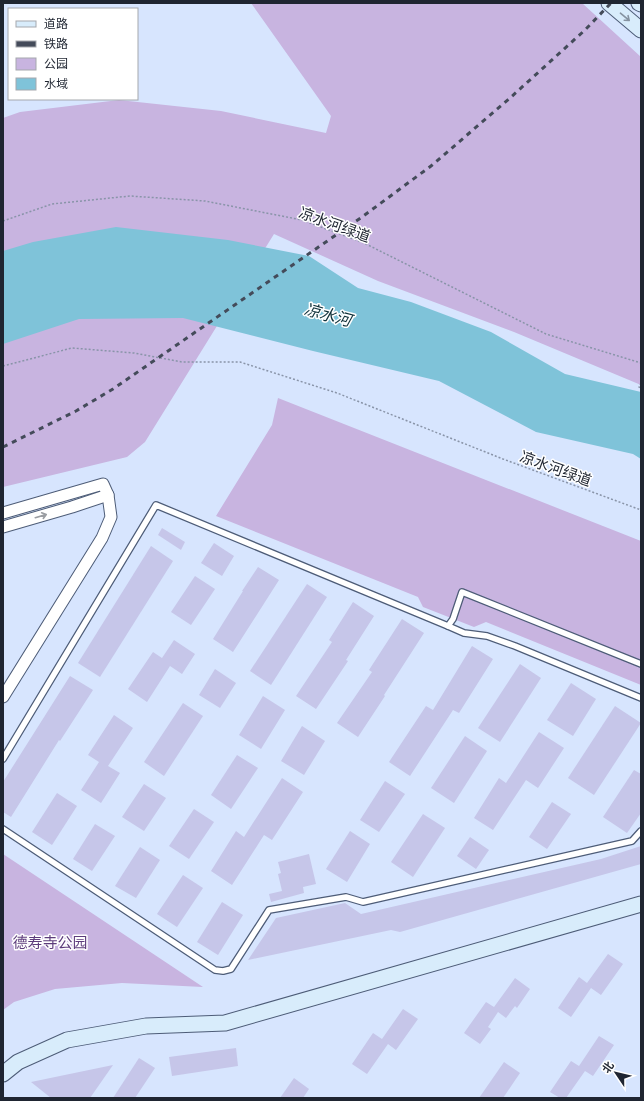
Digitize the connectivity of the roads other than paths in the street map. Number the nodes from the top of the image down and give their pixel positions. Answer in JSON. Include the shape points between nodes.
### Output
{"nodes":[{"id":1,"x":609,"y":3,"type":"edge"},
{"id":2,"x":641,"y":30,"type":"edge"},
{"id":3,"x":108,"y":495,"type":"junction"},
{"id":4,"x":3,"y":514,"type":"edge"},
{"id":5,"x":3,"y":527,"type":"edge"},
{"id":6,"x":448,"y":626,"type":"junction"},
{"id":7,"x":641,"y":664,"type":"edge"},
{"id":8,"x":3,"y":697,"type":"edge"},
{"id":9,"x":641,"y":698,"type":"edge"},
{"id":10,"x":3,"y":759,"type":"edge"},
{"id":11,"x":3,"y":829,"type":"edge"},
{"id":12,"x":641,"y":831,"type":"edge"},
{"id":13,"x":641,"y":904,"type":"edge"},
{"id":14,"x":3,"y":1074,"type":"edge"}],
"edges":[{"from":1,"to":2,"type":"street","one_way":true},
{"from":3,"to":4,"type":"street","via":[[103,484]]},
{"from":5,"to":3,"type":"street","one_way":true},
{"from":3,"to":8,"type":"street","via":[[111,517],[102,538]]},
{"from":6,"to":7,"type":"lane","via":[[462,592]]},
{"from":6,"to":9,"type":"lane","via":[[464,633],[487,636],[515,646]]},
{"from":6,"to":10,"type":"lane","via":[[156,505]]},
{"from":11,"to":12,"type":"lane","via":[[215,970],[223,971],[231,969],[269,910],[346,897],[363,902],[632,842]]},
{"from":13,"to":14,"type":"street","via":[[225,1023],[146,1026],[67,1040],[18,1062]]}]}
